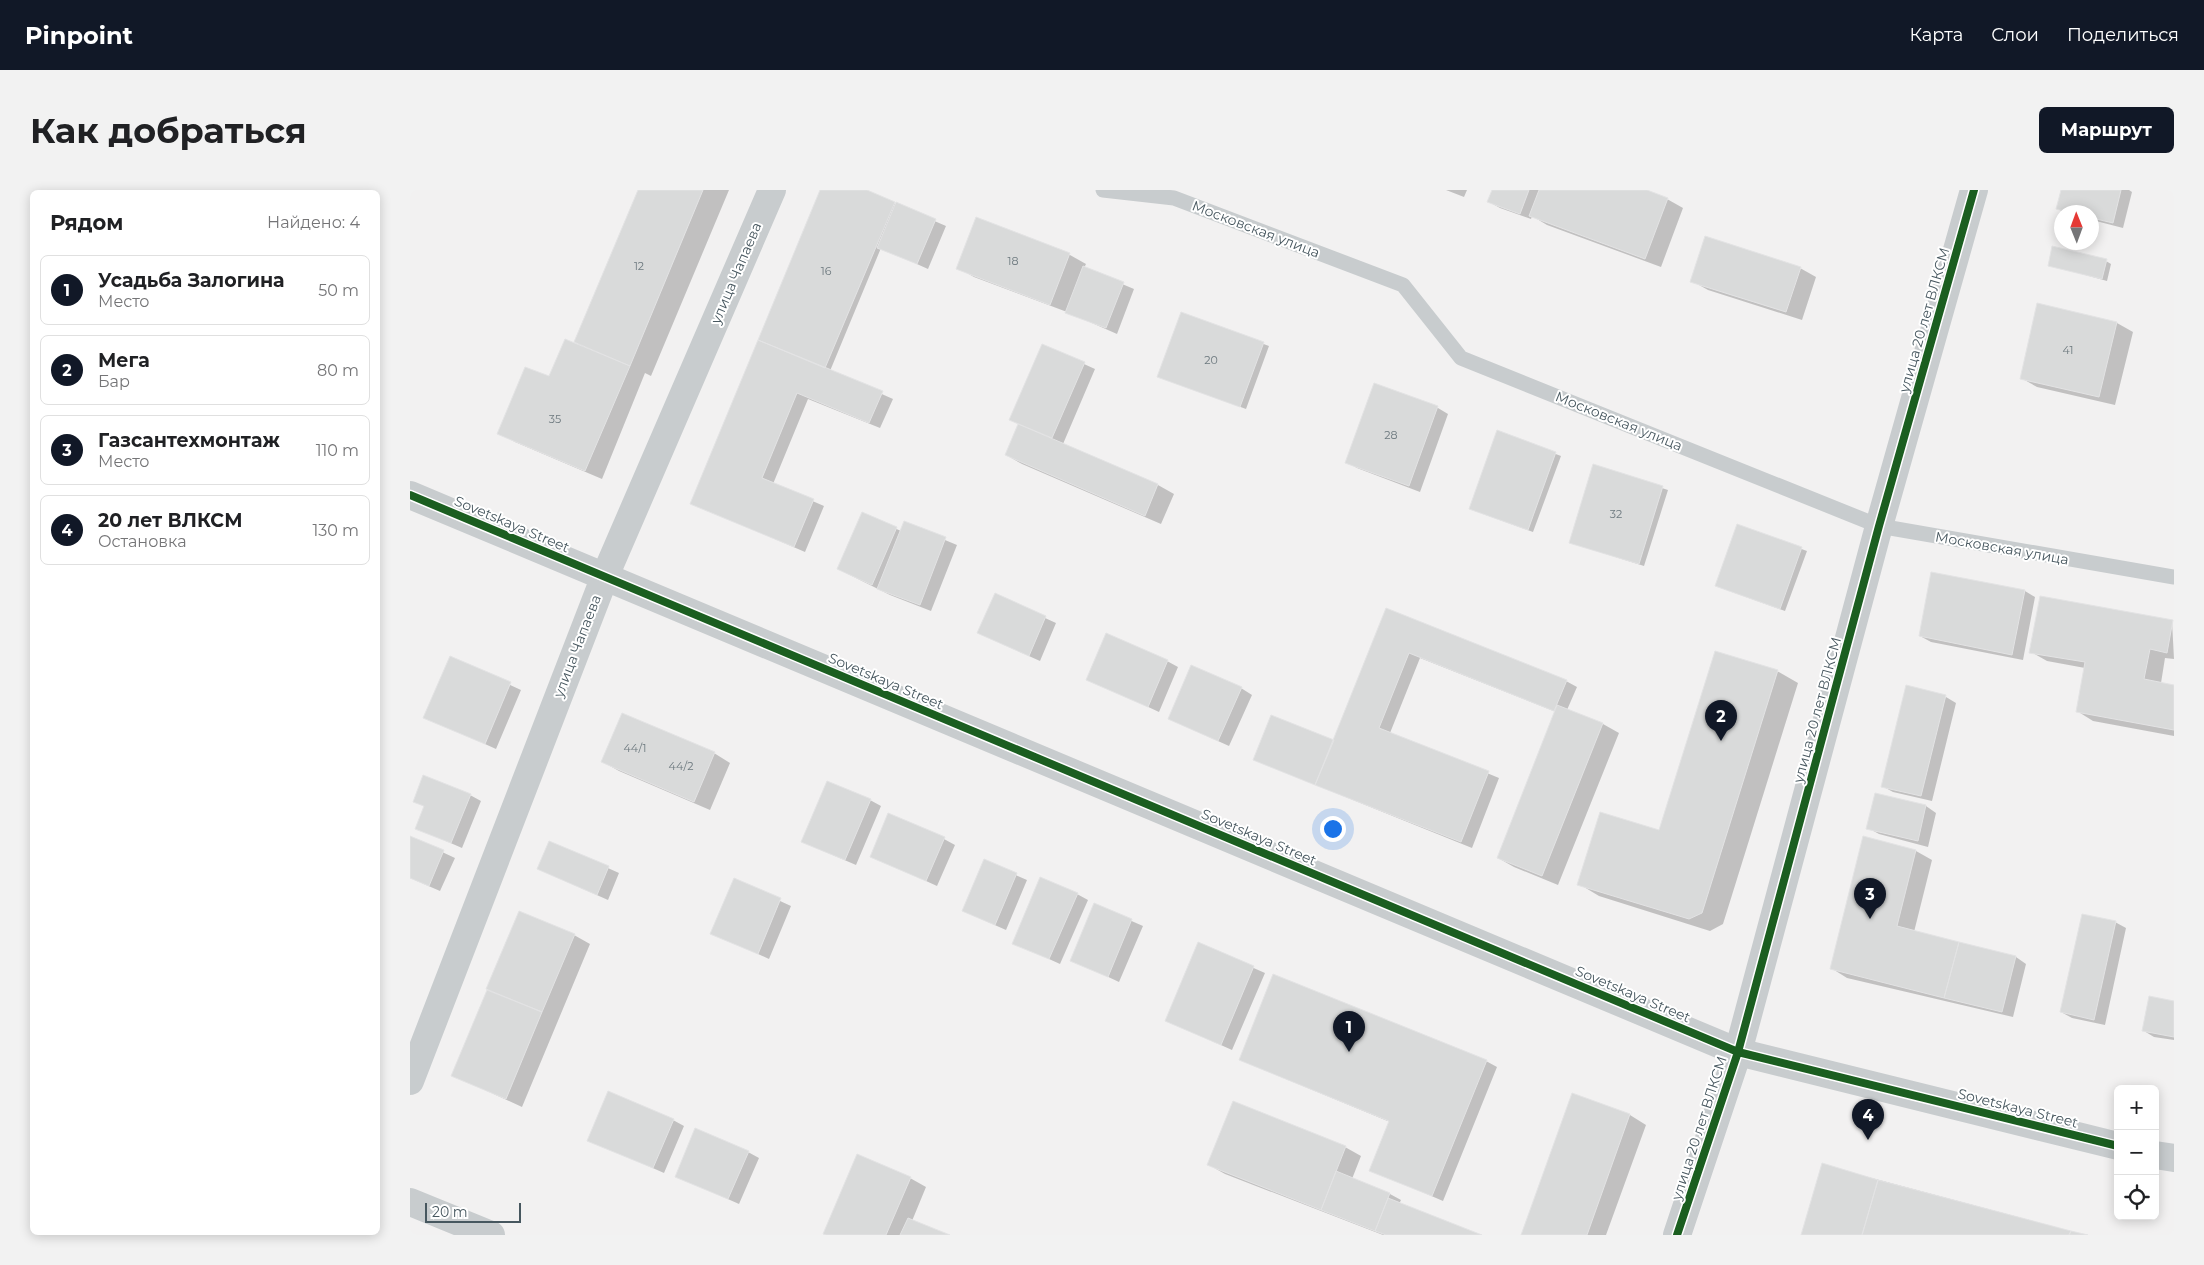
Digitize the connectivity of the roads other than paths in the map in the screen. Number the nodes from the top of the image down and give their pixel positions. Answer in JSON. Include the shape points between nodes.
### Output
{"nodes":[{"id":1,"x":772,"y":190,"type":"edge"},
{"id":2,"x":1102,"y":190,"type":"edge"},
{"id":3,"x":1974,"y":190,"type":"edge"},
{"id":4,"x":1170,"y":194,"type":"edge"},
{"id":5,"x":410,"y":495,"type":"edge"},
{"id":6,"x":1879,"y":526,"type":"junction"},
{"id":7,"x":604,"y":576,"type":"junction"},
{"id":8,"x":2174,"y":577,"type":"edge"},
{"id":9,"x":1738,"y":1052,"type":"junction"},
{"id":10,"x":410,"y":1081,"type":"edge"},
{"id":11,"x":2114,"y":1145,"type":"edge"},
{"id":12,"x":2159,"y":1156,"type":"edge"},
{"id":13,"x":2174,"y":1158,"type":"edge"},
{"id":14,"x":410,"y":1202,"type":"edge"},
{"id":15,"x":491,"y":1235,"type":"edge"},
{"id":16,"x":1677,"y":1235,"type":"edge"}],
"edges":[{"from":1,"to":7,"type":"street","name":"улица Чапаева"},
{"from":2,"to":4,"type":"lane","name":"Московская улица"},
{"from":3,"to":6,"type":"street","name":"улица 20 лет ВЛКСМ"},
{"from":4,"to":6,"type":"lane","name":"Московская улица","via":[[1403,285],[1461,358]]},
{"from":5,"to":7,"type":"street","name":"Sovetskaya Street"},
{"from":6,"to":8,"type":"lane","name":"Московская улица"},
{"from":6,"to":9,"type":"street","name":"улица 20 лет ВЛКСМ"},
{"from":7,"to":9,"type":"street","name":"Sovetskaya Street"},
{"from":7,"to":10,"type":"street","name":"улица Чапаева"},
{"from":9,"to":11,"type":"street","name":"Sovetskaya Street"},
{"from":9,"to":16,"type":"street","name":"улица 20 лет ВЛКСМ"},
{"from":12,"to":13,"type":"street"},
{"from":14,"to":15,"type":"street"}]}
